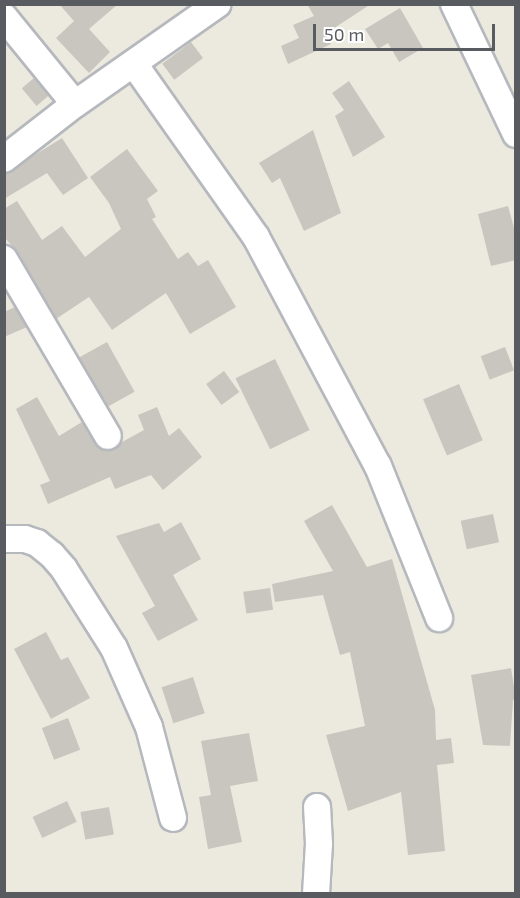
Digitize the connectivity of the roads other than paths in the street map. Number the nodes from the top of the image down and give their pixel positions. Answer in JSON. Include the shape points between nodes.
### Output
{"nodes":[{"id":1,"x":218,"y":4,"type":"edge"},
{"id":2,"x":454,"y":4,"type":"edge"},
{"id":3,"x":4,"y":17,"type":"edge"},
{"id":4,"x":134,"y":64,"type":"junction"},
{"id":5,"x":75,"y":104,"type":"junction"},
{"id":6,"x":516,"y":134,"type":"edge"},
{"id":7,"x":4,"y":159,"type":"edge"},
{"id":8,"x":4,"y":259,"type":"edge"},
{"id":9,"x":108,"y":436,"type":"dead end"},
{"id":10,"x":4,"y":539,"type":"edge"},
{"id":11,"x":439,"y":618,"type":"dead end"},
{"id":12,"x":317,"y":807,"type":"dead end"},
{"id":13,"x":173,"y":818,"type":"dead end"},
{"id":14,"x":316,"y":894,"type":"edge"}],
"edges":[{"from":1,"to":4,"type":"street"},
{"from":2,"to":6,"type":"street"},
{"from":3,"to":5,"type":"street"},
{"from":4,"to":5,"type":"street"},
{"from":4,"to":11,"type":"street","via":[[256,237],[378,466]]},
{"from":5,"to":7,"type":"street"},
{"from":8,"to":9,"type":"street"},
{"from":10,"to":13,"type":"street","via":[[25,538],[52,555],[114,648],[149,727]]},
{"from":12,"to":14,"type":"street","via":[[320,844]]}]}
